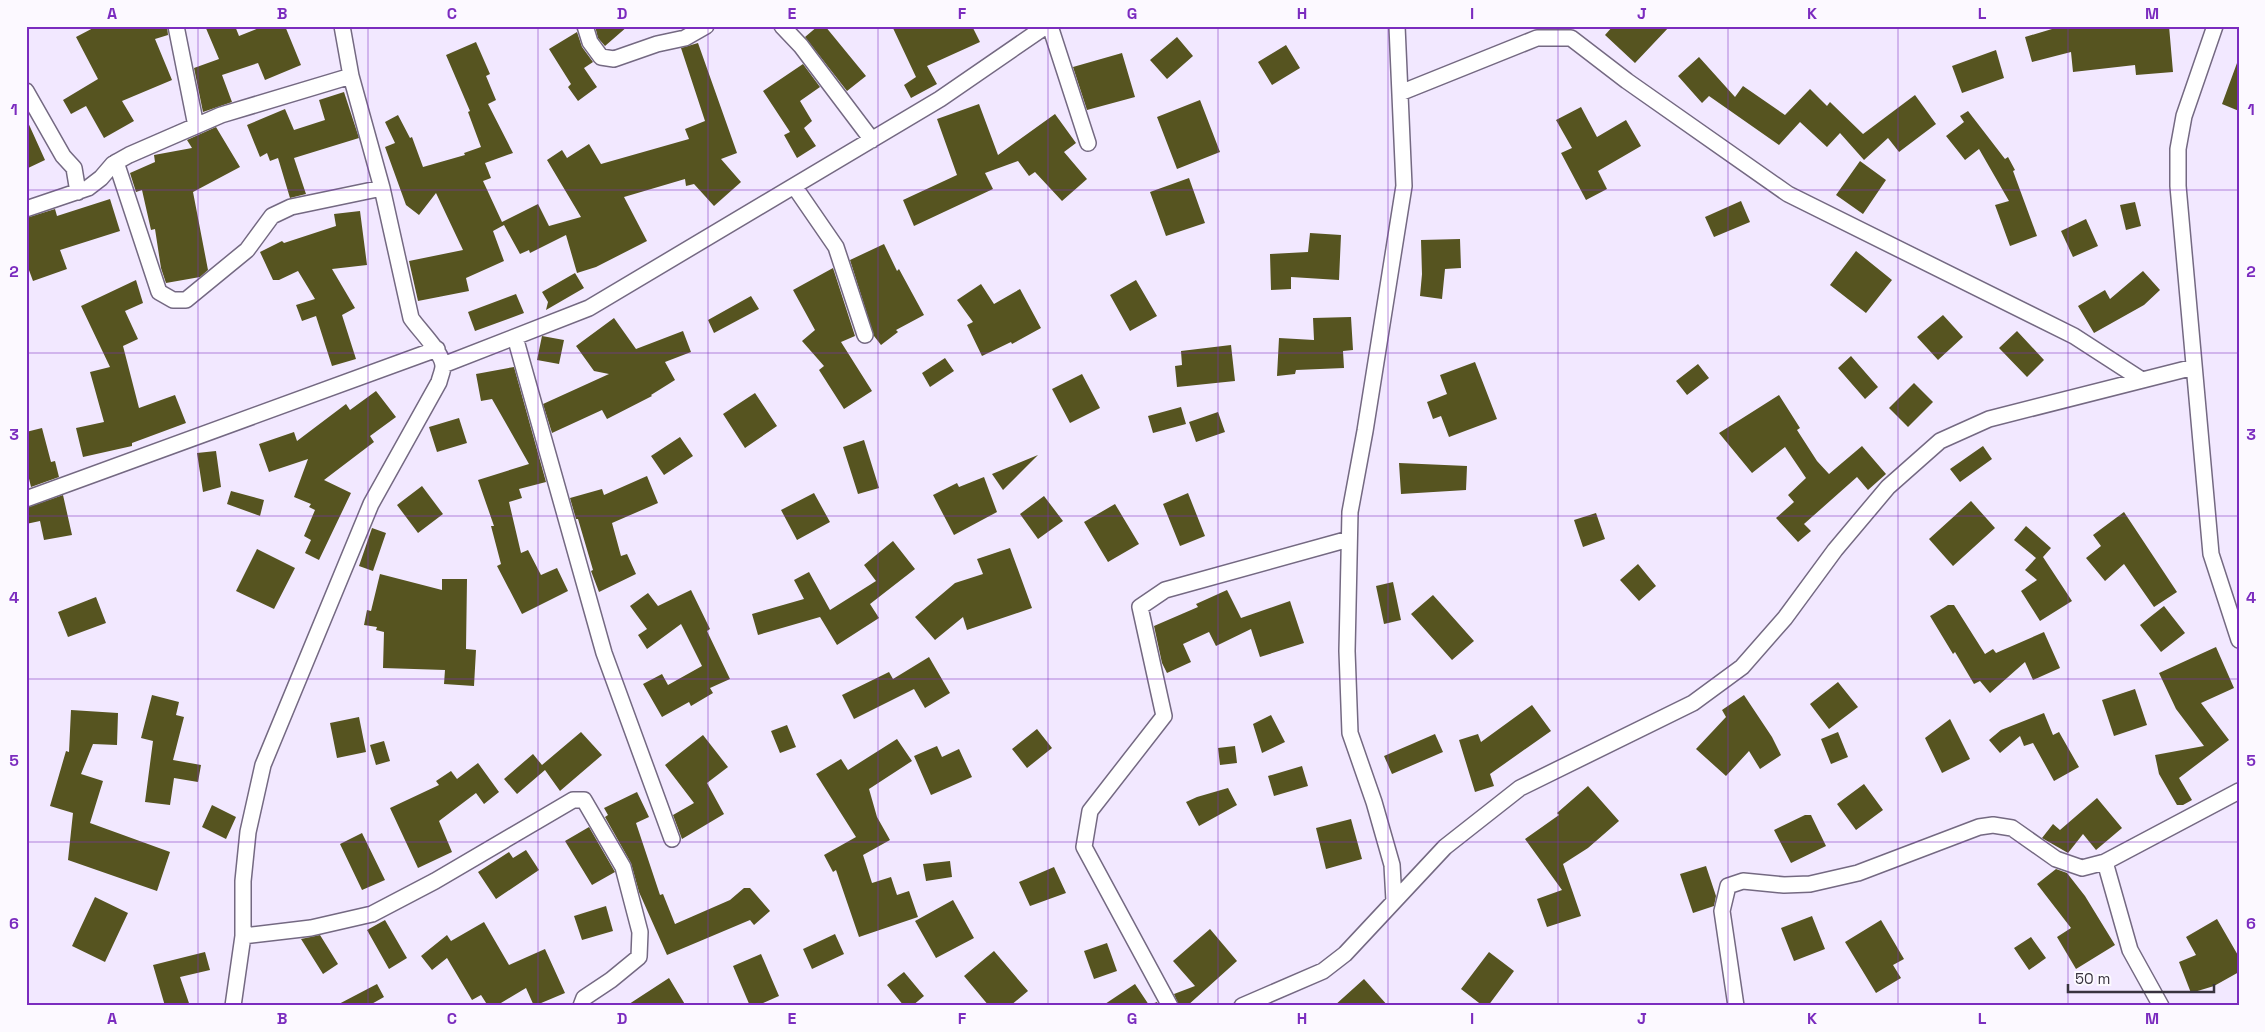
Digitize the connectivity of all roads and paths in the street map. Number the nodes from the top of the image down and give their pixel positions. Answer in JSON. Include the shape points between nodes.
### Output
{"nodes":[{"id":1,"x":176,"y":26,"type":"edge"},
{"id":2,"x":342,"y":26,"type":"edge"},
{"id":3,"x":585,"y":26,"type":"edge"},
{"id":4,"x":706,"y":26,"type":"edge"},
{"id":5,"x":782,"y":26,"type":"edge"},
{"id":6,"x":1046,"y":26,"type":"edge"},
{"id":7,"x":1050,"y":26,"type":"edge"},
{"id":8,"x":1398,"y":26,"type":"edge"},
{"id":9,"x":2215,"y":26,"type":"edge"},
{"id":10,"x":351,"y":76,"type":"junction"},
{"id":11,"x":26,"y":91,"type":"edge"},
{"id":12,"x":1400,"y":93,"type":"junction"},
{"id":13,"x":196,"y":126,"type":"junction"},
{"id":14,"x":872,"y":140,"type":"junction"},
{"id":15,"x":1088,"y":143,"type":"dead end"},
{"id":16,"x":116,"y":162,"type":"junction"},
{"id":17,"x":794,"y":186,"type":"junction"},
{"id":18,"x":382,"y":188,"type":"junction"},
{"id":19,"x":78,"y":192,"type":"junction"},
{"id":20,"x":26,"y":209,"type":"edge"},
{"id":21,"x":865,"y":335,"type":"dead end"},
{"id":22,"x":515,"y":337,"type":"junction"},
{"id":23,"x":437,"y":349,"type":"junction"},
{"id":24,"x":443,"y":365,"type":"junction"},
{"id":25,"x":2194,"y":367,"type":"junction"},
{"id":26,"x":2142,"y":380,"type":"junction"},
{"id":27,"x":26,"y":499,"type":"edge"},
{"id":28,"x":1350,"y":538,"type":"junction"},
{"id":29,"x":2239,"y":640,"type":"edge"},
{"id":30,"x":2239,"y":791,"type":"edge"},
{"id":31,"x":672,"y":839,"type":"dead end"},
{"id":32,"x":2105,"y":862,"type":"junction"},
{"id":33,"x":1394,"y":901,"type":"junction"},
{"id":34,"x":243,"y":936,"type":"junction"},
{"id":35,"x":1267,"y":1000,"type":"edge"},
{"id":36,"x":233,"y":1006,"type":"edge"},
{"id":37,"x":581,"y":1006,"type":"edge"},
{"id":38,"x":1170,"y":1006,"type":"edge"},
{"id":39,"x":1242,"y":1006,"type":"edge"},
{"id":40,"x":1736,"y":1006,"type":"edge"},
{"id":41,"x":2161,"y":1006,"type":"edge"}],
"edges":[{"from":1,"to":13,"type":"street"},
{"from":2,"to":10,"type":"street"},
{"from":3,"to":4,"type":"street","via":[[590,42],[601,57],[614,59],[685,38]]},
{"from":5,"to":14,"type":"street","via":[[801,46]]},
{"from":6,"to":14,"type":"street","via":[[940,99]]},
{"from":7,"to":15,"type":"street"},
{"from":8,"to":12,"type":"street"},
{"from":9,"to":25,"type":"street","via":[[2184,116],[2178,149],[2178,186]]},
{"from":10,"to":13,"type":"street","via":[[221,114]]},
{"from":10,"to":18,"type":"street"},
{"from":11,"to":19,"type":"street","via":[[63,156],[74,168]]},
{"from":12,"to":26,"type":"street","via":[[1537,38],[1571,38],[1788,194],[2074,336]]},
{"from":12,"to":28,"type":"street","via":[[1404,186],[1366,431],[1350,512]]},
{"from":13,"to":16,"type":"street"},
{"from":14,"to":17,"type":"street"},
{"from":16,"to":18,"type":"street","via":[[159,292],[173,300],[186,300],[246,250],[272,216],[291,208]]},
{"from":16,"to":19,"type":"street","via":[[88,188]]},
{"from":17,"to":21,"type":"street","via":[[836,247]]},
{"from":17,"to":22,"type":"street","via":[[589,308]]},
{"from":18,"to":23,"type":"street","via":[[411,318],[421,334]]},
{"from":19,"to":20,"type":"street"},
{"from":22,"to":24,"type":"street"},
{"from":22,"to":31,"type":"street","via":[[604,653]]},
{"from":23,"to":24,"type":"street"},
{"from":23,"to":27,"type":"street"},
{"from":24,"to":34,"type":"street","via":[[439,382],[371,504],[263,765],[248,832],[243,882]]},
{"from":25,"to":26,"type":"street"},
{"from":25,"to":29,"type":"street","via":[[2211,554]]},
{"from":26,"to":33,"type":"street","via":[[1989,419],[1940,441],[1888,487],[1835,550],[1785,618],[1742,666],[1692,704],[1520,788],[1445,847]]},
{"from":28,"to":33,"type":"street","via":[[1347,651],[1350,733],[1392,865]]},
{"from":28,"to":38,"type":"street","via":[[1165,590],[1140,607],[1164,716],[1090,810],[1084,847]]},
{"from":30,"to":32,"type":"street"},
{"from":32,"to":40,"type":"street","via":[[2082,868],[2056,859],[2012,828],[1993,824],[1848,875],[1810,884],[1784,886],[1743,881],[1728,886],[1722,911]]},
{"from":32,"to":41,"type":"street","via":[[2130,950]]},
{"from":33,"to":35,"type":"street","via":[[1345,954],[1324,971]]},
{"from":34,"to":36,"type":"street"},
{"from":34,"to":37,"type":"street","via":[[311,928],[372,914],[573,800],[584,800],[623,867],[640,932],[639,957],[584,998]]},
{"from":35,"to":39,"type":"street"}]}
